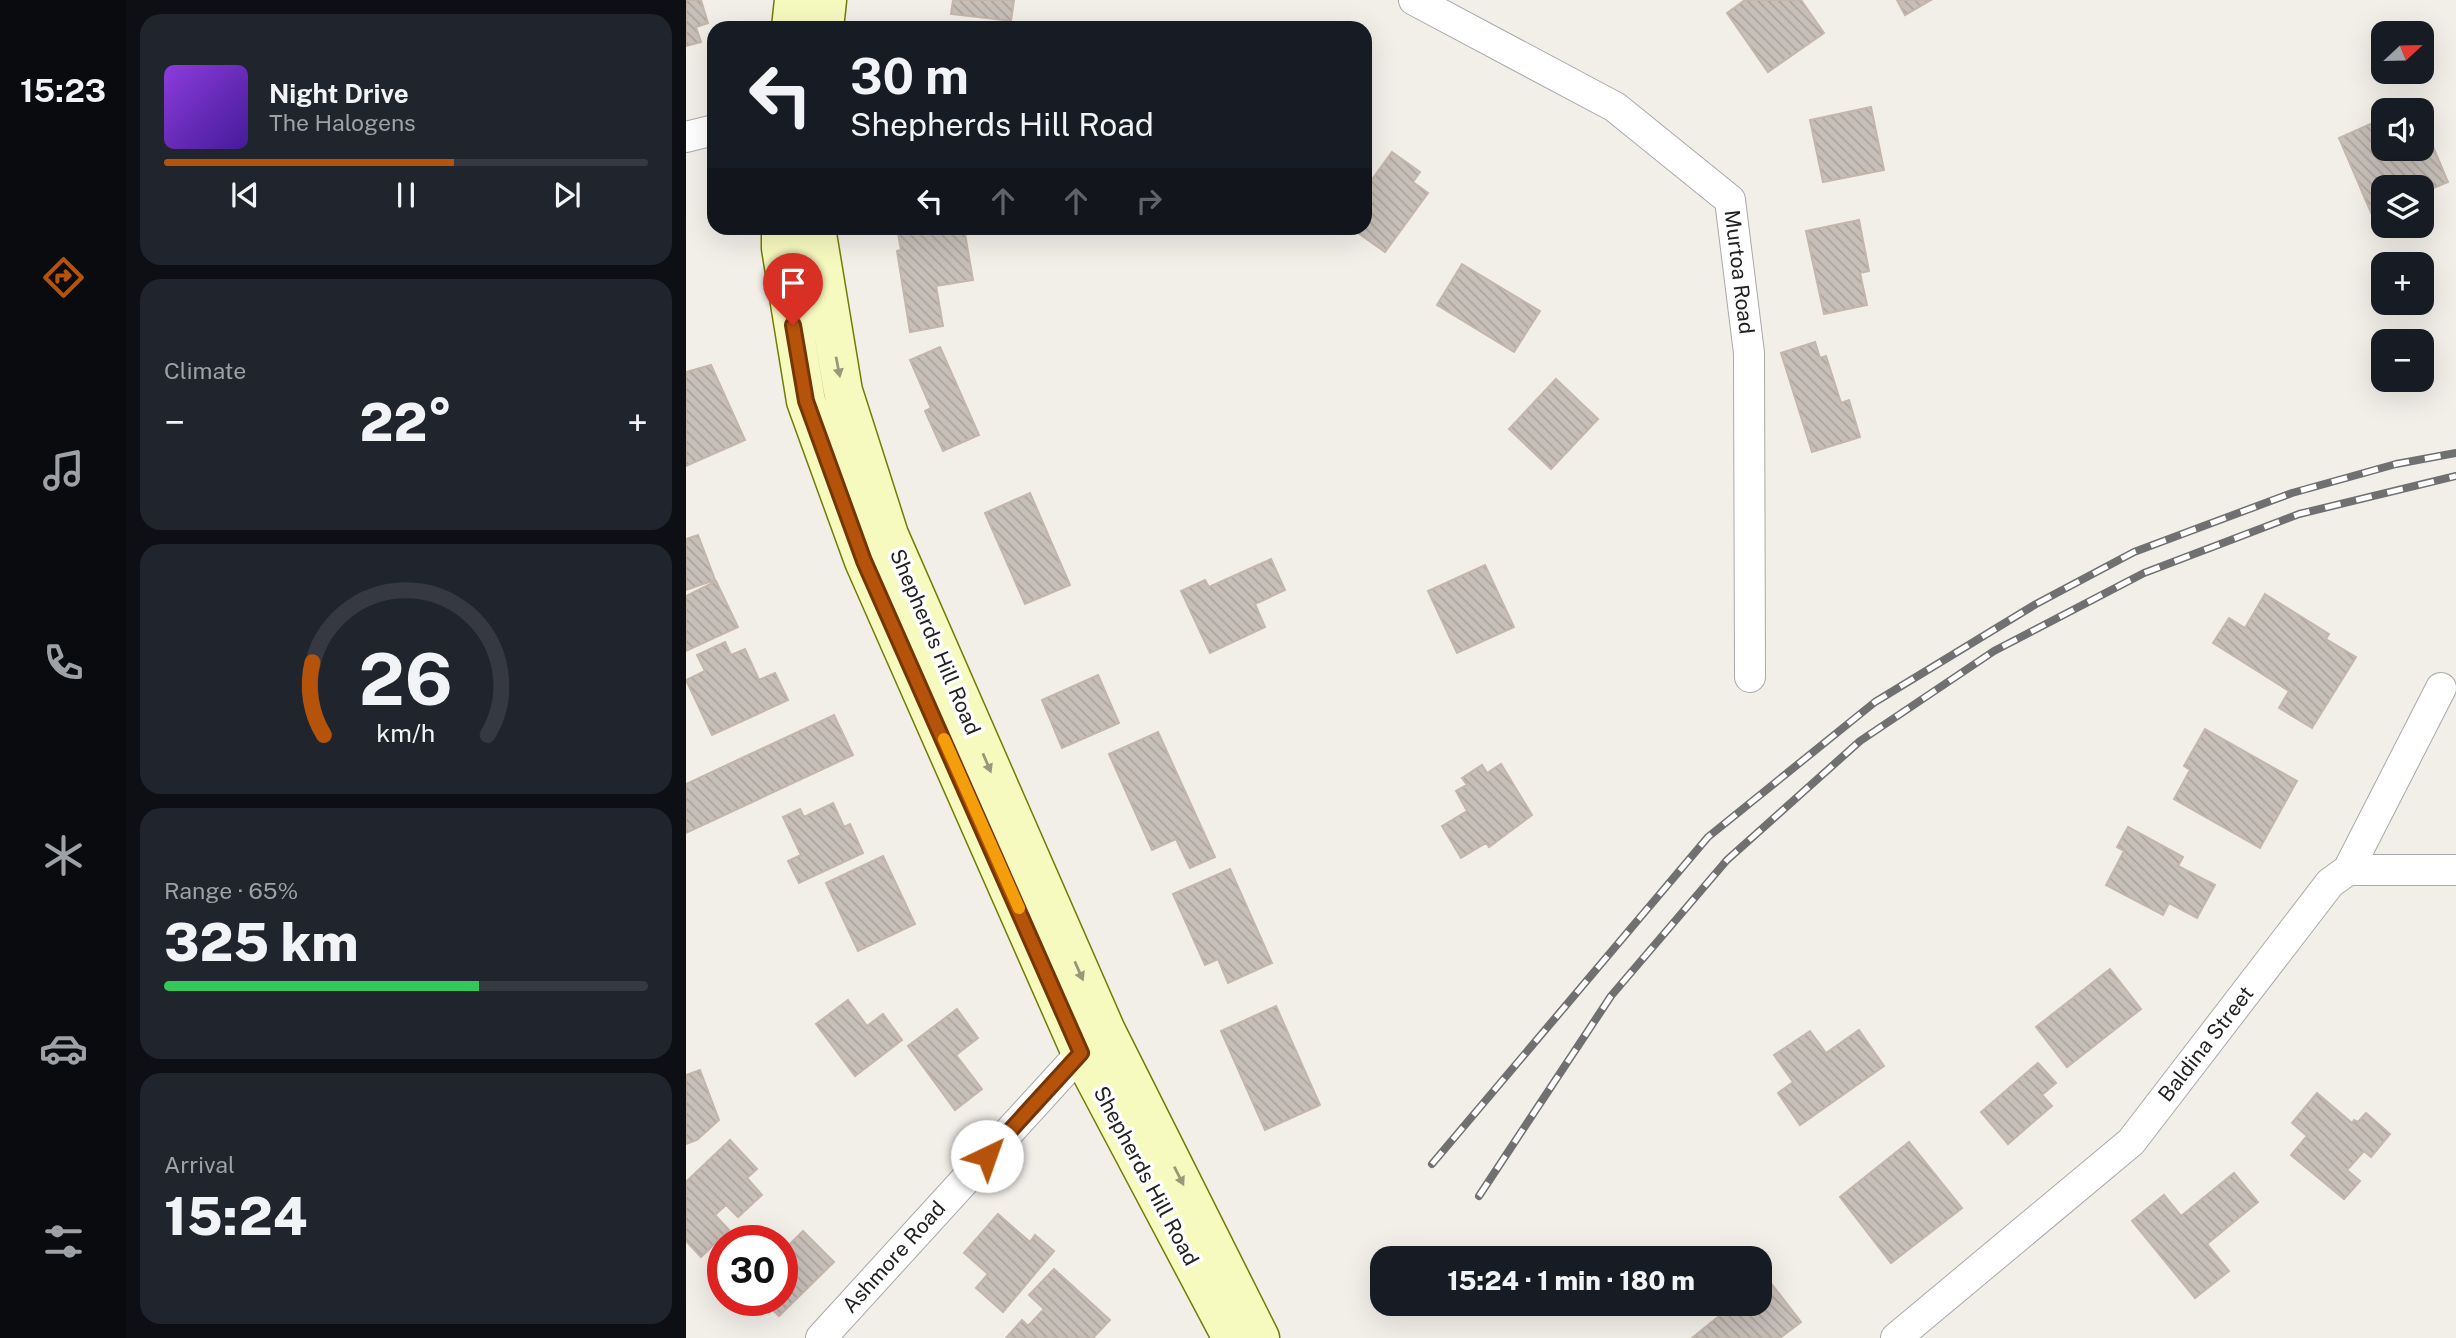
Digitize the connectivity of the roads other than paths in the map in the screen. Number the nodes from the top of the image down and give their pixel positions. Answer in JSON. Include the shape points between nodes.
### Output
{"nodes":[{"id":1,"x":794,"y":0,"type":"edge"},
{"id":2,"x":827,"y":0,"type":"edge"},
{"id":3,"x":1414,"y":0,"type":"edge"},
{"id":4,"x":792,"y":21,"type":"edge"},
{"id":5,"x":825,"y":21,"type":"edge"},
{"id":6,"x":707,"y":132,"type":"edge"},
{"id":7,"x":686,"y":137,"type":"edge"},
{"id":8,"x":781,"y":235,"type":"edge"},
{"id":9,"x":817,"y":235,"type":"edge"},
{"id":10,"x":1751,"y":677,"type":"dead end"},
{"id":11,"x":2441,"y":688,"type":"dead end"},
{"id":12,"x":2348,"y":870,"type":"junction"},
{"id":13,"x":2456,"y":870,"type":"edge"},
{"id":14,"x":1081,"y":1053,"type":"junction"},
{"id":15,"x":821,"y":1338,"type":"edge"},
{"id":16,"x":1232,"y":1338,"type":"edge"},
{"id":17,"x":1260,"y":1338,"type":"edge"},
{"id":18,"x":1896,"y":1338,"type":"edge"}],
"edges":[{"from":1,"to":4,"type":"main road"},
{"from":2,"to":5,"type":"main road"},
{"from":3,"to":10,"type":"street","name":"Murtoa Road","via":[[1615,107],[1730,200],[1749,353]]},
{"from":6,"to":7,"type":"street"},
{"from":8,"to":14,"type":"main road","name":"Shepherds Hill Road","via":[[810,414],[864,561]]},
{"from":9,"to":17,"type":"main road","name":"Shepherds Hill Road","one_way":true,"via":[[843,391],[889,535],[1106,1031]]},
{"from":11,"to":12,"type":"street","name":"Baldina Street"},
{"from":12,"to":13,"type":"street"},
{"from":12,"to":18,"type":"street","name":"Baldina Street","via":[[2330,883],[2131,1142]]},
{"from":14,"to":15,"type":"street","name":"Ashmore Road"},
{"from":14,"to":16,"type":"main road","name":"Shepherds Hill Road"}]}
